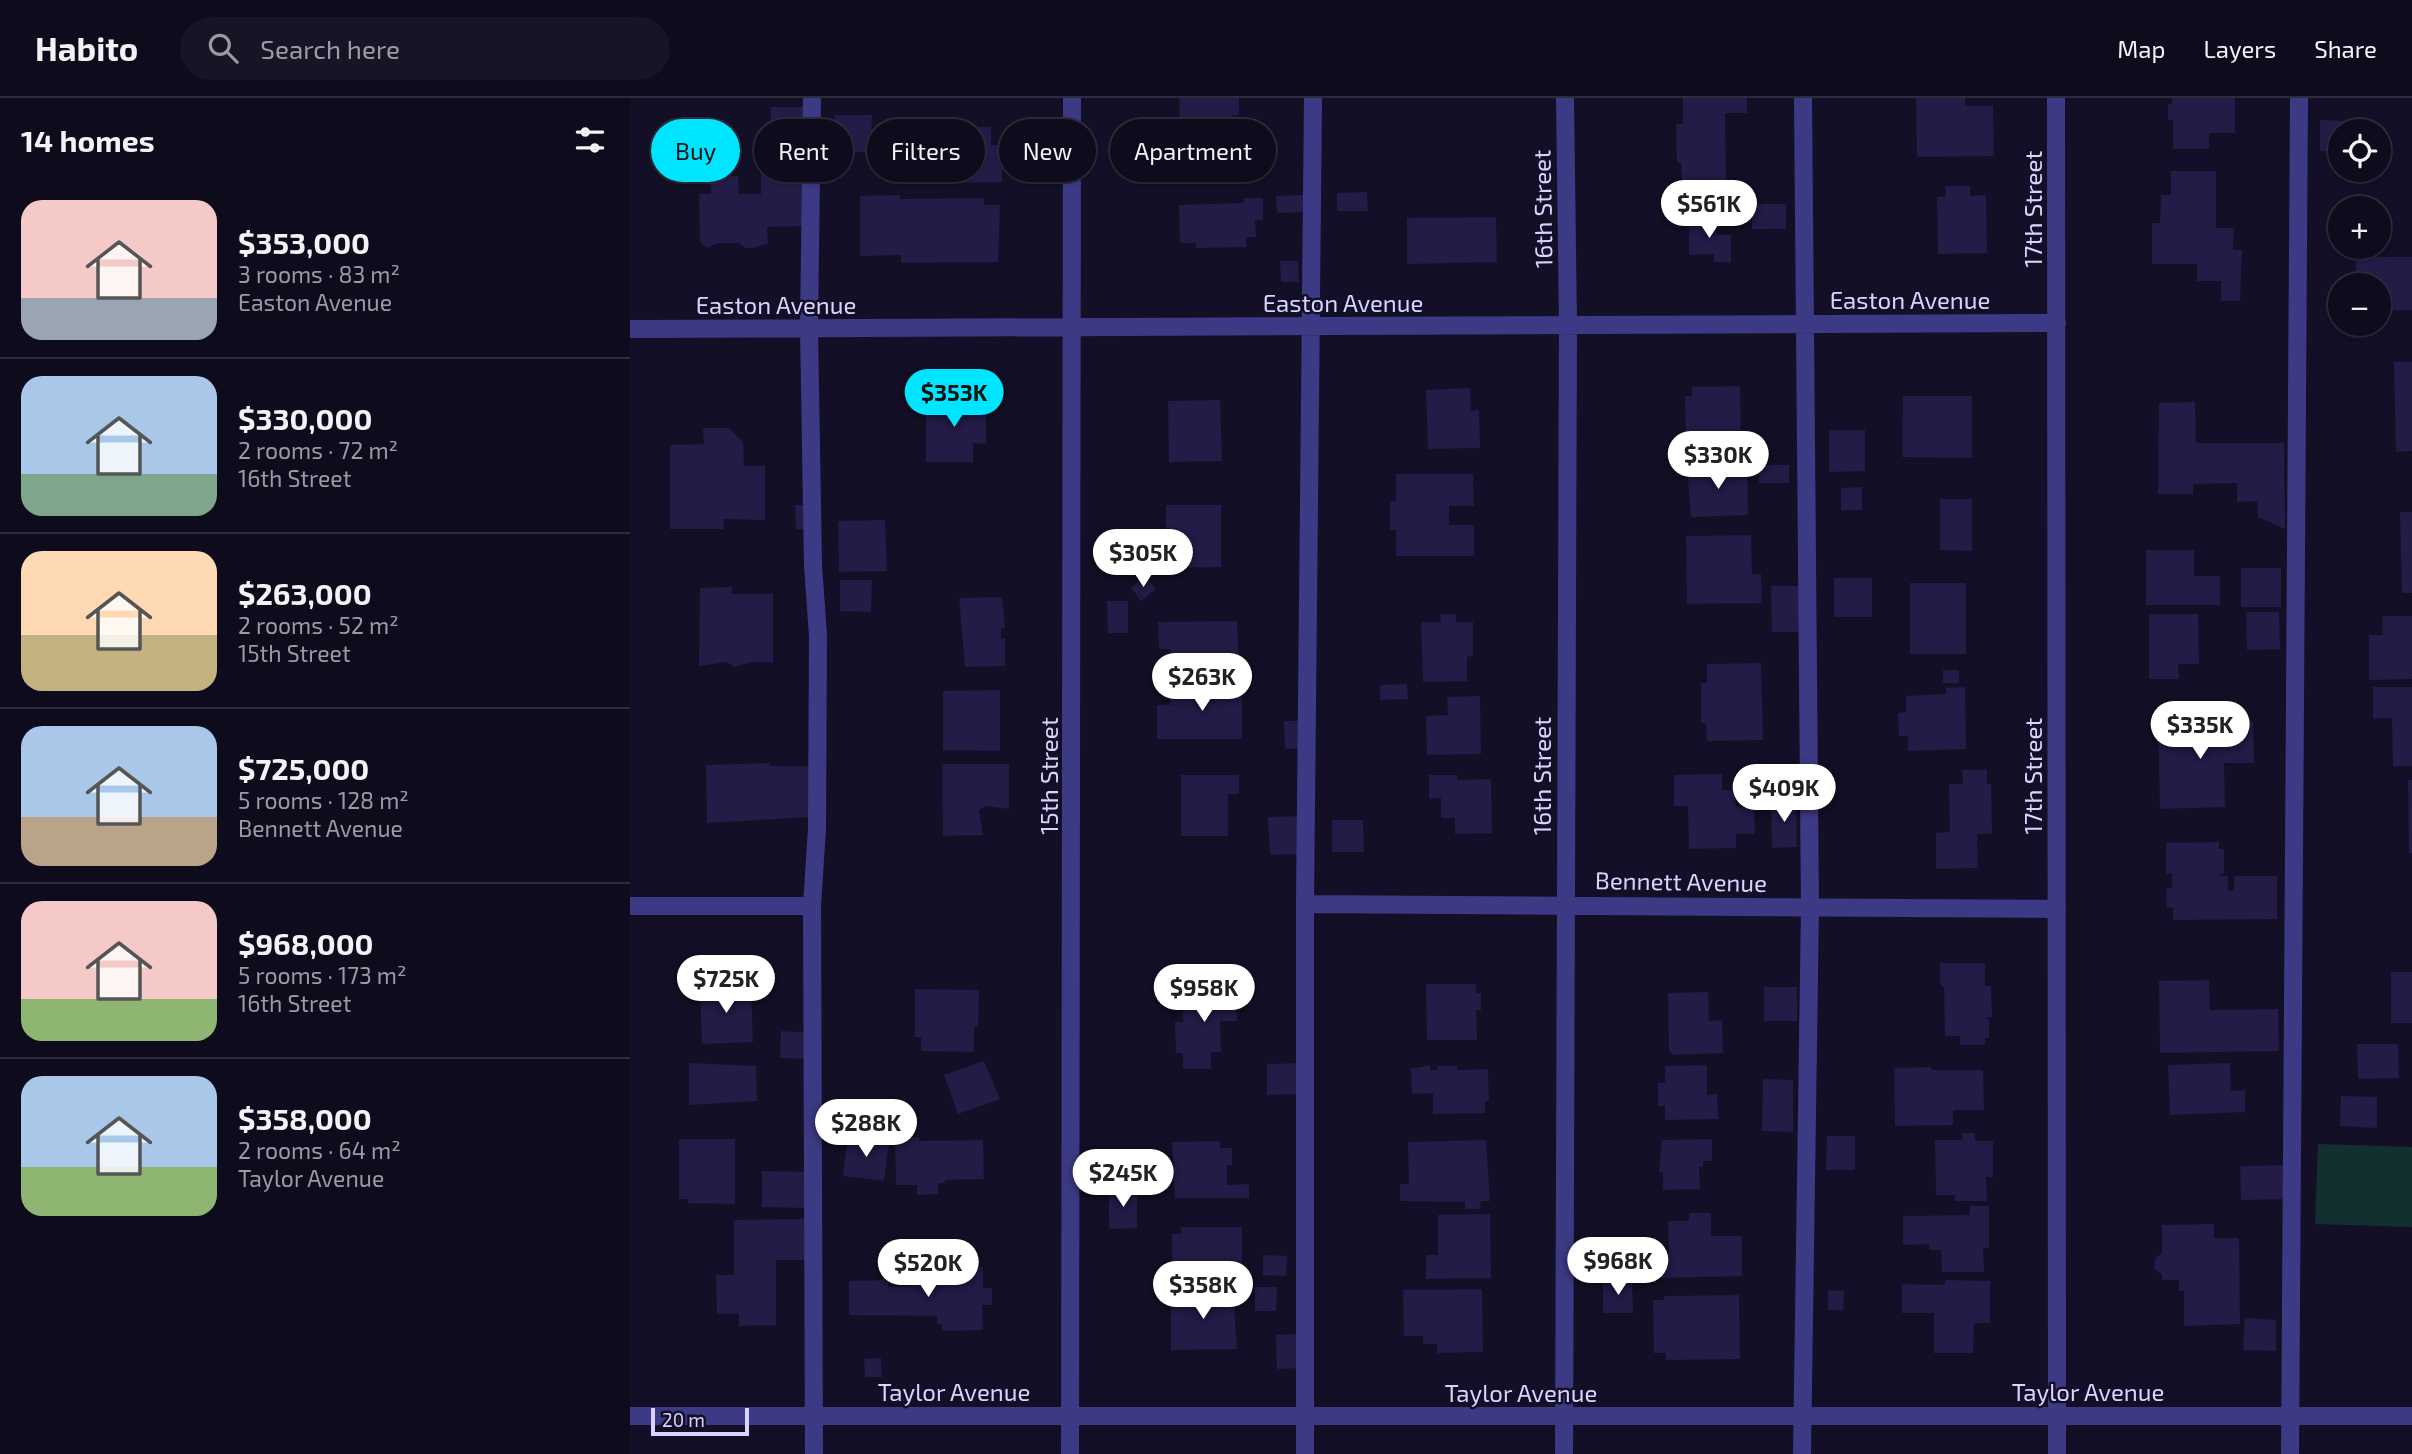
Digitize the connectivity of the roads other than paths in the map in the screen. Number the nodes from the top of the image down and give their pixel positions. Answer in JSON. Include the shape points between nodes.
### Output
{"nodes":[{"id":1,"x":812,"y":98,"type":"edge"},
{"id":2,"x":1072,"y":98,"type":"edge"},
{"id":3,"x":1313,"y":98,"type":"edge"},
{"id":4,"x":1565,"y":98,"type":"edge"},
{"id":5,"x":1803,"y":98,"type":"edge"},
{"id":6,"x":2056,"y":98,"type":"edge"},
{"id":7,"x":2300,"y":98,"type":"edge"},
{"id":8,"x":2057,"y":323,"type":"junction"},
{"id":9,"x":1804,"y":324,"type":"junction"},
{"id":10,"x":1568,"y":325,"type":"junction"},
{"id":11,"x":1312,"y":326,"type":"junction"},
{"id":12,"x":1074,"y":327,"type":"junction"},
{"id":13,"x":809,"y":328,"type":"junction"},
{"id":14,"x":630,"y":329,"type":"edge"},
{"id":15,"x":1304,"y":904,"type":"junction"},
{"id":16,"x":1565,"y":904,"type":"junction"},
{"id":17,"x":630,"y":906,"type":"edge"},
{"id":18,"x":812,"y":906,"type":"junction"},
{"id":19,"x":1810,"y":907,"type":"junction"},
{"id":20,"x":2057,"y":909,"type":"junction"},
{"id":21,"x":1070,"y":1415,"type":"junction"},
{"id":22,"x":630,"y":1416,"type":"edge"},
{"id":23,"x":814,"y":1416,"type":"junction"},
{"id":24,"x":1304,"y":1416,"type":"junction"},
{"id":25,"x":1802,"y":1416,"type":"junction"},
{"id":26,"x":2057,"y":1416,"type":"junction"},
{"id":27,"x":2290,"y":1416,"type":"junction"},
{"id":28,"x":2412,"y":1416,"type":"edge"},
{"id":29,"x":1564,"y":1417,"type":"junction"},
{"id":30,"x":814,"y":1454,"type":"edge"},
{"id":31,"x":1070,"y":1454,"type":"edge"},
{"id":32,"x":1305,"y":1454,"type":"edge"},
{"id":33,"x":1564,"y":1454,"type":"edge"},
{"id":34,"x":1802,"y":1454,"type":"edge"},
{"id":35,"x":2057,"y":1454,"type":"edge"},
{"id":36,"x":2290,"y":1454,"type":"edge"}],
"edges":[{"from":1,"to":13,"type":"street"},
{"from":2,"to":12,"type":"street","name":"15th Street"},
{"from":3,"to":11,"type":"street"},
{"from":4,"to":10,"type":"street","name":"16th Street"},
{"from":5,"to":9,"type":"street"},
{"from":6,"to":8,"type":"street","name":"17th Street"},
{"from":7,"to":27,"type":"street"},
{"from":8,"to":9,"type":"street","name":"Easton Avenue"},
{"from":8,"to":20,"type":"street","name":"17th Street"},
{"from":9,"to":10,"type":"street","name":"Easton Avenue"},
{"from":9,"to":19,"type":"street"},
{"from":10,"to":11,"type":"street","name":"Easton Avenue"},
{"from":10,"to":16,"type":"street","name":"16th Street"},
{"from":11,"to":12,"type":"street","name":"Easton Avenue"},
{"from":11,"to":15,"type":"street"},
{"from":12,"to":13,"type":"street","name":"Easton Avenue"},
{"from":12,"to":21,"type":"street","name":"15th Street"},
{"from":13,"to":14,"type":"street","name":"Easton Avenue"},
{"from":13,"to":18,"type":"street","via":[[818,636]]},
{"from":15,"to":16,"type":"street","name":"Bennett Avenue"},
{"from":15,"to":24,"type":"street"},
{"from":16,"to":19,"type":"street","name":"Bennett Avenue"},
{"from":16,"to":29,"type":"street","name":"16th Street"},
{"from":17,"to":18,"type":"street"},
{"from":18,"to":23,"type":"street"},
{"from":19,"to":20,"type":"street","name":"Bennett Avenue"},
{"from":19,"to":25,"type":"street"},
{"from":20,"to":26,"type":"street","name":"17th Street"},
{"from":21,"to":23,"type":"street","name":"Taylor Avenue"},
{"from":21,"to":24,"type":"street","name":"Taylor Avenue"},
{"from":21,"to":31,"type":"street","name":"15th Street"},
{"from":22,"to":23,"type":"street","name":"Taylor Avenue"},
{"from":23,"to":30,"type":"street"},
{"from":24,"to":29,"type":"street","name":"Taylor Avenue"},
{"from":24,"to":32,"type":"street"},
{"from":25,"to":26,"type":"street","name":"Taylor Avenue"},
{"from":25,"to":29,"type":"street","name":"Taylor Avenue"},
{"from":25,"to":34,"type":"street"},
{"from":26,"to":27,"type":"street","name":"Taylor Avenue"},
{"from":26,"to":35,"type":"street","name":"17th Street"},
{"from":27,"to":28,"type":"street","name":"Taylor Avenue"},
{"from":27,"to":36,"type":"street"},
{"from":29,"to":33,"type":"street","name":"16th Street"}]}
